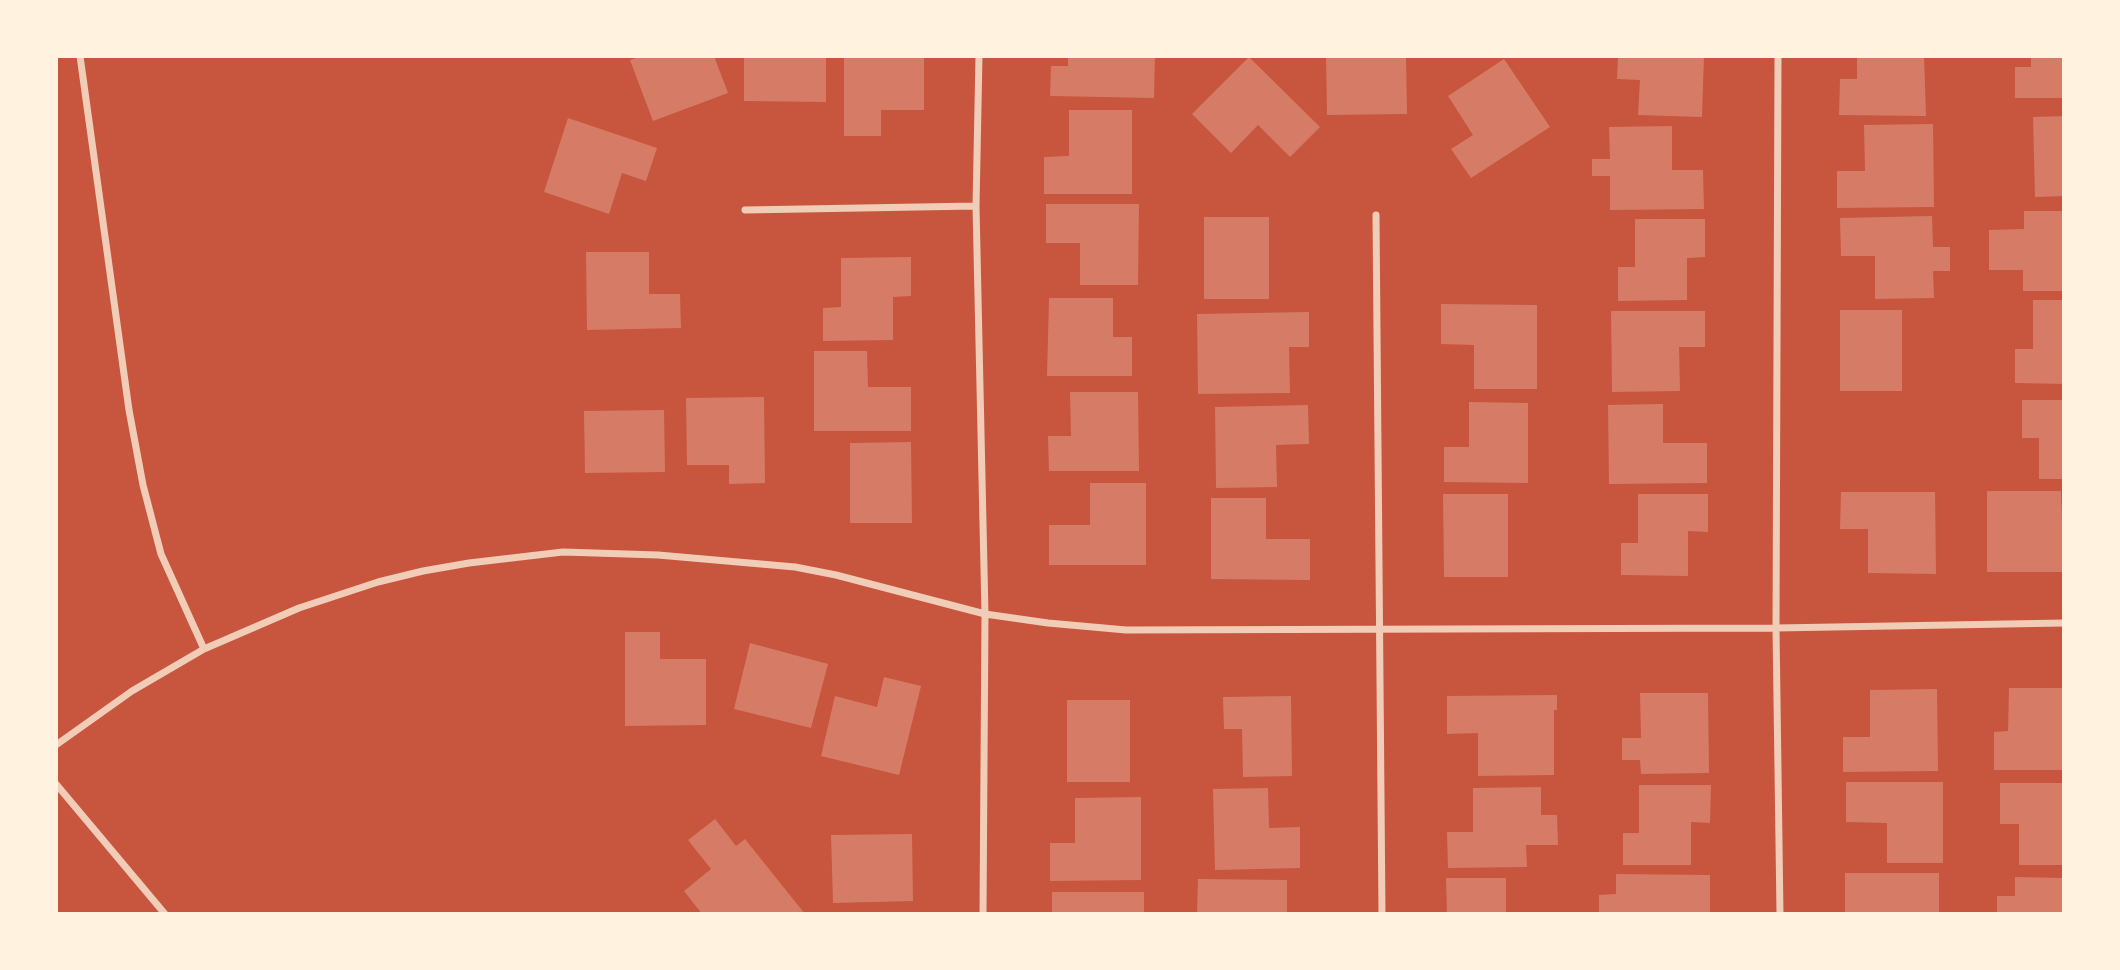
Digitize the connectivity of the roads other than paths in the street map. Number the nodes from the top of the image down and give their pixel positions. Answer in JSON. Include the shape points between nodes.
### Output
{"nodes":[{"id":1,"x":80,"y":56,"type":"edge"},
{"id":2,"x":979,"y":56,"type":"edge"},
{"id":3,"x":1778,"y":56,"type":"edge"},
{"id":4,"x":976,"y":206,"type":"junction"},
{"id":5,"x":745,"y":210,"type":"dead end"},
{"id":6,"x":1376,"y":215,"type":"dead end"},
{"id":7,"x":985,"y":614,"type":"junction"},
{"id":8,"x":2064,"y":623,"type":"edge"},
{"id":9,"x":1776,"y":628,"type":"junction"},
{"id":10,"x":1380,"y":631,"type":"junction"},
{"id":11,"x":204,"y":649,"type":"junction"},
{"id":12,"x":56,"y":745,"type":"edge"},
{"id":13,"x":56,"y":784,"type":"edge"},
{"id":14,"x":164,"y":914,"type":"edge"},
{"id":15,"x":983,"y":914,"type":"edge"},
{"id":16,"x":1382,"y":914,"type":"edge"},
{"id":17,"x":1780,"y":914,"type":"edge"}],
"edges":[{"from":1,"to":11,"type":"street","via":[[143,485],[161,554]]},
{"from":2,"to":4,"type":"street"},
{"from":3,"to":9,"type":"street"},
{"from":4,"to":5,"type":"street"},
{"from":4,"to":7,"type":"street"},
{"from":6,"to":10,"type":"street"},
{"from":7,"to":10,"type":"street","via":[[1126,630]]},
{"from":7,"to":11,"type":"street","via":[[795,568],[659,555],[563,552],[468,563],[394,578],[299,608]]},
{"from":7,"to":15,"type":"street"},
{"from":8,"to":9,"type":"street"},
{"from":9,"to":10,"type":"street"},
{"from":9,"to":17,"type":"street"},
{"from":10,"to":16,"type":"street"},
{"from":11,"to":12,"type":"street","via":[[132,691]]},
{"from":13,"to":14,"type":"street"}]}
